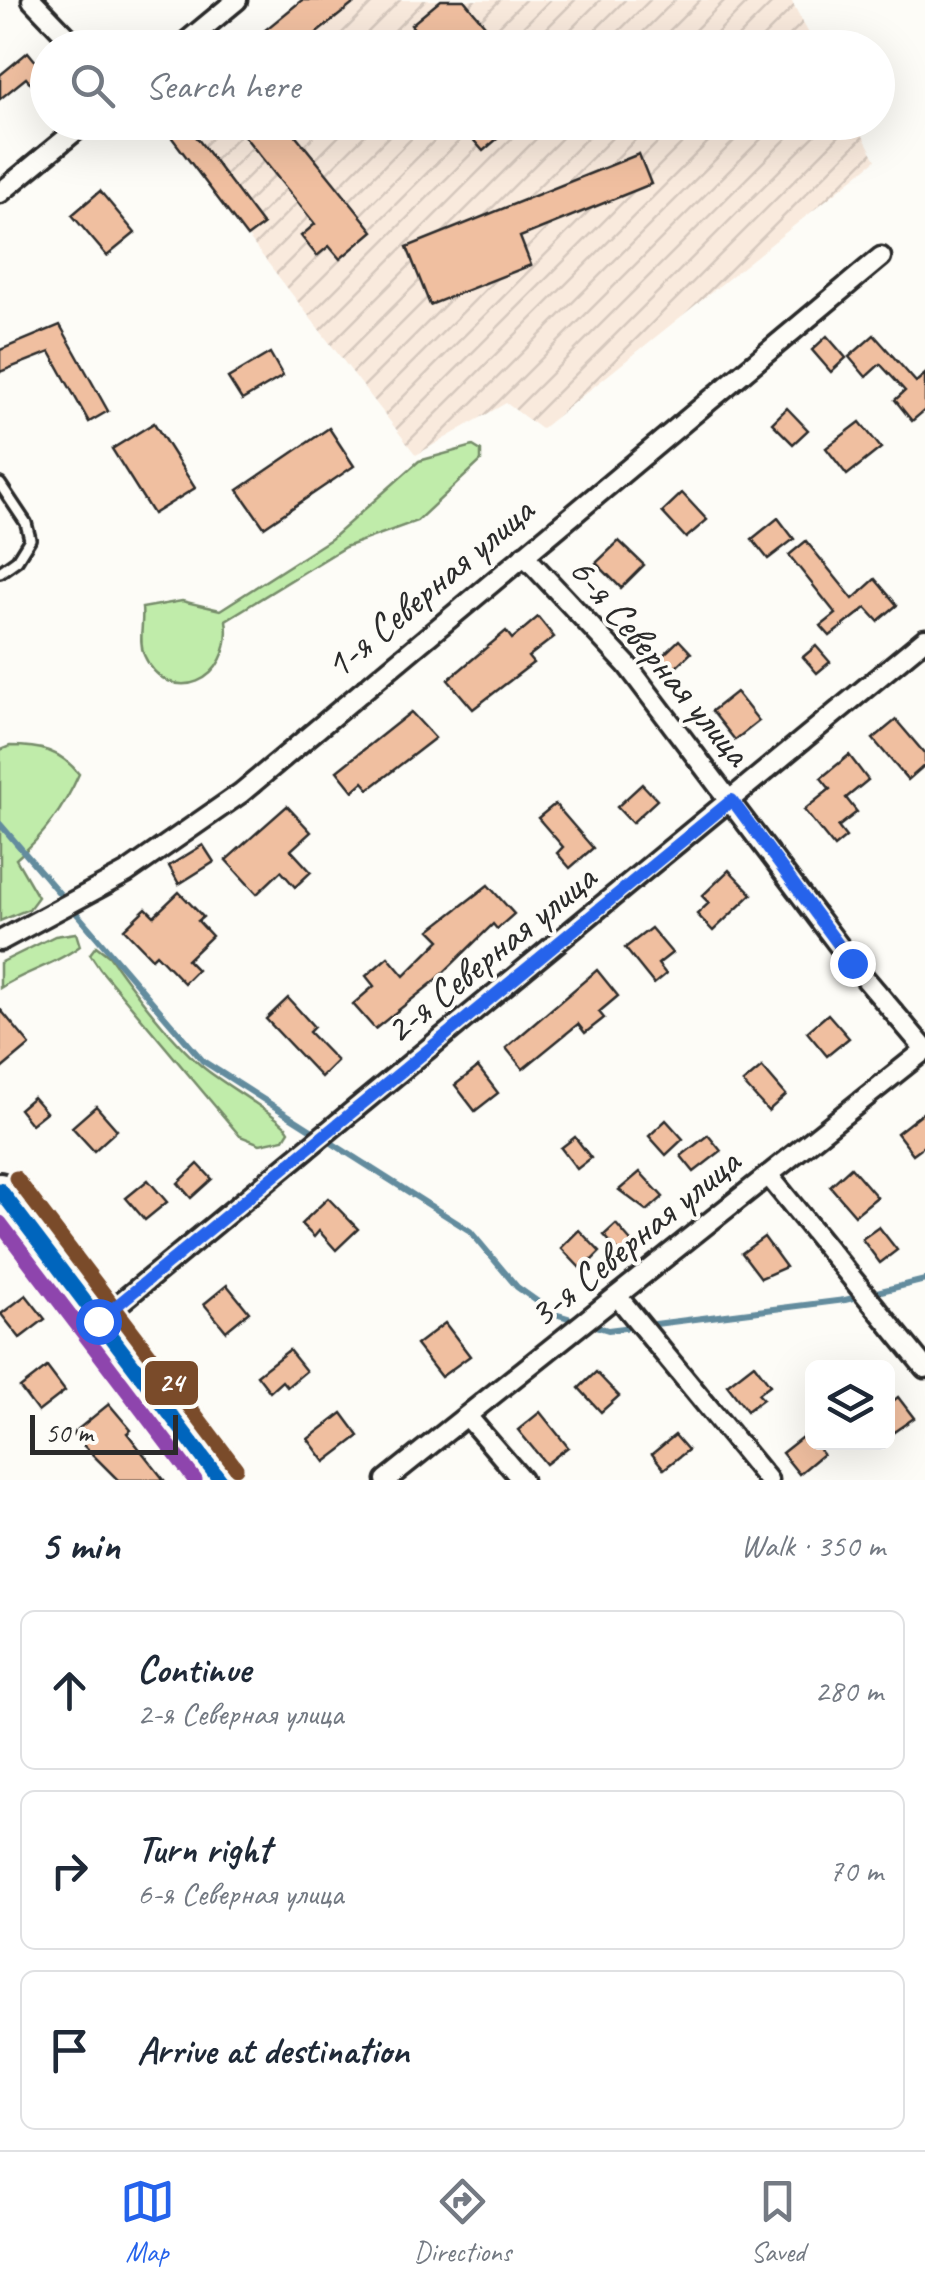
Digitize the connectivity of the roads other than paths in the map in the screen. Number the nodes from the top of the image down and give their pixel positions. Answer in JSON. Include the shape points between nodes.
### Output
{"nodes":[{"id":1,"x":32,"y":0,"type":"edge"},
{"id":2,"x":236,"y":0,"type":"edge"},
{"id":3,"x":61,"y":30,"type":"edge"},
{"id":4,"x":200,"y":30,"type":"edge"},
{"id":5,"x":64,"y":140,"type":"edge"},
{"id":6,"x":0,"y":192,"type":"edge"},
{"id":7,"x":881,"y":257,"type":"dead end"},
{"id":8,"x":0,"y":484,"type":"edge"},
{"id":9,"x":524,"y":555,"type":"junction"},
{"id":10,"x":0,"y":572,"type":"edge"},
{"id":11,"x":925,"y":639,"type":"edge"},
{"id":12,"x":732,"y":800,"type":"junction"},
{"id":13,"x":0,"y":940,"type":"edge"},
{"id":14,"x":925,"y":1049,"type":"edge"},
{"id":15,"x":768,"y":1176,"type":"junction"},
{"id":16,"x":0,"y":1190,"type":"edge"},
{"id":17,"x":617,"y":1296,"type":"junction"},
{"id":18,"x":98,"y":1321,"type":"junction"},
{"id":19,"x":925,"y":1368,"type":"edge"},
{"id":20,"x":467,"y":1416,"type":"junction"},
{"id":21,"x":220,"y":1480,"type":"edge"},
{"id":22,"x":386,"y":1480,"type":"edge"},
{"id":23,"x":522,"y":1480,"type":"edge"},
{"id":24,"x":768,"y":1480,"type":"edge"}],
"edges":[{"from":1,"to":3,"type":"street"},
{"from":2,"to":4,"type":"street"},
{"from":5,"to":6,"type":"street"},
{"from":7,"to":9,"type":"street","name":"1-я Северная улица"},
{"from":8,"to":10,"type":"lane","via":[[30,539]]},
{"from":9,"to":12,"type":"street","name":"6-я Северная улица","via":[[627,665]]},
{"from":9,"to":13,"type":"street","name":"1-я Северная улица","via":[[242,793],[126,872]]},
{"from":11,"to":12,"type":"street","name":"2-я Северная улица"},
{"from":12,"to":14,"type":"street","name":"6-я Северная улица","via":[[852,963]]},
{"from":12,"to":18,"type":"street","name":"2-я Северная улица"},
{"from":14,"to":15,"type":"street","name":"3-я Северная улица"},
{"from":15,"to":17,"type":"street","name":"3-я Северная улица"},
{"from":15,"to":19,"type":"street"},
{"from":16,"to":18,"type":"highway"},
{"from":17,"to":20,"type":"street","name":"3-я Северная улица"},
{"from":17,"to":24,"type":"street"},
{"from":18,"to":21,"type":"highway"},
{"from":20,"to":22,"type":"street","name":"3-я Северная улица"},
{"from":20,"to":23,"type":"street"}]}
